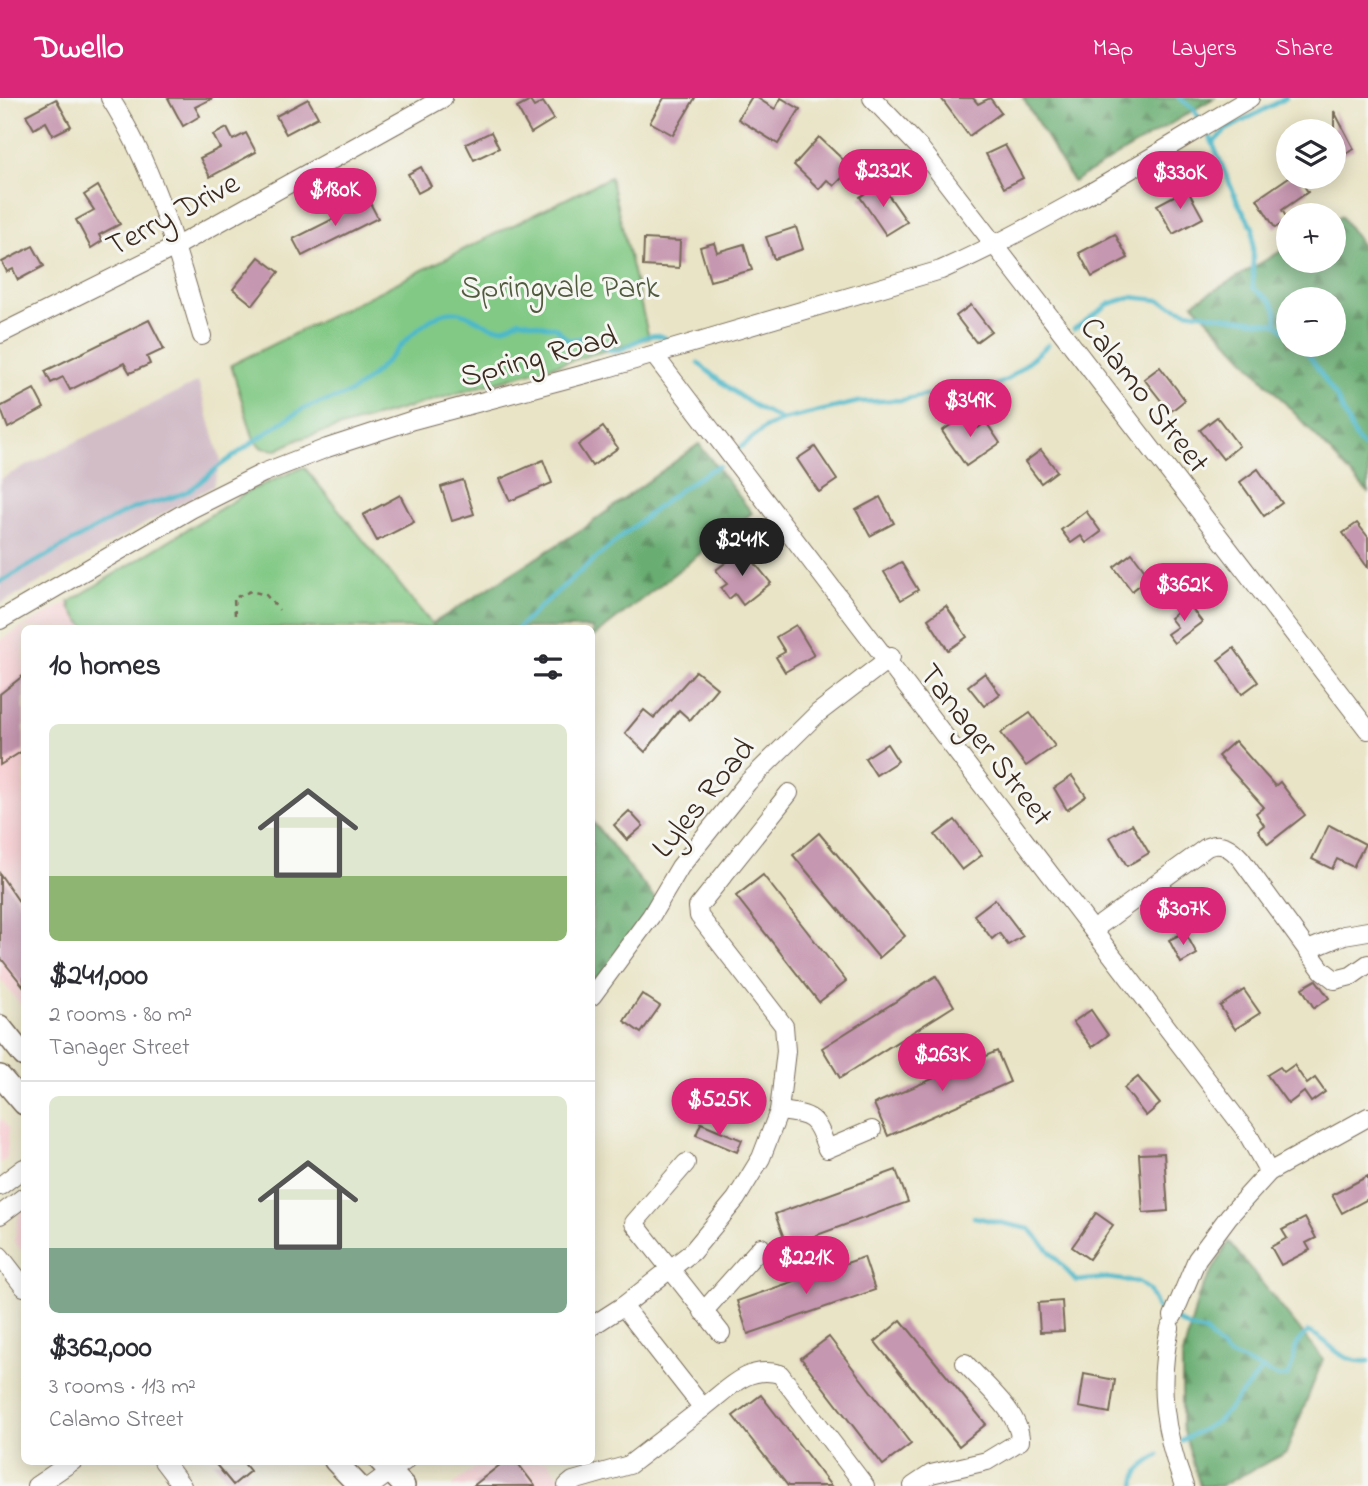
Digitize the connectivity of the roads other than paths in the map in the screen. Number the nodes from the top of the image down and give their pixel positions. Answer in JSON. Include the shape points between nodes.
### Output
{"nodes":[{"id":1,"x":110,"y":98,"type":"edge"},
{"id":2,"x":443,"y":98,"type":"edge"},
{"id":3,"x":872,"y":98,"type":"edge"},
{"id":4,"x":1250,"y":98,"type":"edge"},
{"id":5,"x":994,"y":246,"type":"junction"},
{"id":6,"x":175,"y":247,"type":"junction"},
{"id":7,"x":0,"y":334,"type":"edge"},
{"id":8,"x":202,"y":336,"type":"dead end"},
{"id":9,"x":654,"y":355,"type":"junction"},
{"id":10,"x":0,"y":620,"type":"edge"},
{"id":11,"x":888,"y":659,"type":"junction"},
{"id":12,"x":1368,"y":730,"type":"edge"},
{"id":13,"x":789,"y":793,"type":"dead end"},
{"id":14,"x":1093,"y":930,"type":"junction"},
{"id":15,"x":1368,"y":931,"type":"edge"},
{"id":16,"x":1308,"y":950,"type":"junction"},
{"id":17,"x":1368,"y":964,"type":"edge"},
{"id":18,"x":595,"y":992,"type":"edge"},
{"id":19,"x":0,"y":1026,"type":"edge"},
{"id":20,"x":21,"y":1052,"type":"edge"},
{"id":21,"x":0,"y":1076,"type":"edge"},
{"id":22,"x":21,"y":1100,"type":"edge"},
{"id":23,"x":779,"y":1111,"type":"junction"},
{"id":24,"x":1368,"y":1118,"type":"edge"},
{"id":25,"x":872,"y":1130,"type":"dead end"},
{"id":26,"x":686,"y":1163,"type":"dead end"},
{"id":27,"x":21,"y":1170,"type":"edge"},
{"id":28,"x":1269,"y":1172,"type":"junction"},
{"id":29,"x":0,"y":1186,"type":"edge"},
{"id":30,"x":21,"y":1198,"type":"edge"},
{"id":31,"x":0,"y":1214,"type":"edge"},
{"id":32,"x":761,"y":1247,"type":"dead end"},
{"id":33,"x":0,"y":1256,"type":"edge"},
{"id":34,"x":670,"y":1271,"type":"junction"},
{"id":35,"x":21,"y":1283,"type":"edge"},
{"id":36,"x":624,"y":1306,"type":"junction"},
{"id":37,"x":703,"y":1312,"type":"junction"},
{"id":38,"x":595,"y":1324,"type":"edge"},
{"id":39,"x":721,"y":1333,"type":"dead end"},
{"id":40,"x":965,"y":1363,"type":"dead end"},
{"id":41,"x":703,"y":1408,"type":"junction"},
{"id":42,"x":67,"y":1465,"type":"edge"},
{"id":43,"x":166,"y":1465,"type":"edge"},
{"id":44,"x":339,"y":1465,"type":"edge"},
{"id":45,"x":395,"y":1470,"type":"edge"},
{"id":46,"x":36,"y":1486,"type":"edge"},
{"id":47,"x":182,"y":1486,"type":"edge"},
{"id":48,"x":359,"y":1486,"type":"edge"},
{"id":49,"x":371,"y":1486,"type":"edge"},
{"id":50,"x":567,"y":1486,"type":"edge"},
{"id":51,"x":865,"y":1486,"type":"edge"},
{"id":52,"x":913,"y":1486,"type":"edge"},
{"id":53,"x":1184,"y":1486,"type":"edge"}],
"edges":[{"from":1,"to":6,"type":"street","via":[[147,163]]},
{"from":2,"to":6,"type":"street","name":"Terry Drive"},
{"from":3,"to":5,"type":"street","name":"Calamo Street","via":[[920,148]]},
{"from":4,"to":5,"type":"street","name":"Spring Road"},
{"from":5,"to":9,"type":"street","name":"Spring Road","via":[[925,276]]},
{"from":5,"to":12,"type":"street","name":"Calamo Street"},
{"from":6,"to":7,"type":"street","name":"Terry Drive"},
{"from":6,"to":8,"type":"street"},
{"from":9,"to":10,"type":"street","name":"Spring Road","via":[[413,420],[263,473],[191,509]]},
{"from":9,"to":11,"type":"street","name":"Tanager Street"},
{"from":11,"to":14,"type":"street","name":"Tanager Street"},
{"from":11,"to":18,"type":"street","name":"Lyles Road","via":[[810,720],[748,782],[680,867],[651,916]]},
{"from":13,"to":23,"type":"street","via":[[698,907],[698,916],[784,1026]]},
{"from":14,"to":16,"type":"street","via":[[1207,847],[1222,845],[1241,859]]},
{"from":14,"to":28,"type":"street","name":"Tanager Street","via":[[1246,1131]]},
{"from":15,"to":16,"type":"street"},
{"from":16,"to":17,"type":"street","via":[[1335,980]]},
{"from":19,"to":20,"type":"main road"},
{"from":21,"to":22,"type":"main road"},
{"from":23,"to":25,"type":"street","via":[[808,1115],[817,1121],[827,1149]]},
{"from":23,"to":34,"type":"street","via":[[761,1158],[736,1199]]},
{"from":24,"to":28,"type":"street"},
{"from":26,"to":34,"type":"street","via":[[634,1223]]},
{"from":27,"to":29,"type":"street"},
{"from":28,"to":53,"type":"street","via":[[1197,1259],[1172,1322],[1163,1372],[1163,1411]]},
{"from":30,"to":31,"type":"street"},
{"from":32,"to":37,"type":"street"},
{"from":33,"to":35,"type":"street"},
{"from":34,"to":36,"type":"street"},
{"from":34,"to":37,"type":"street"},
{"from":36,"to":38,"type":"street"},
{"from":36,"to":41,"type":"street"},
{"from":37,"to":39,"type":"street"},
{"from":40,"to":52,"type":"street","via":[[1012,1417],[1020,1441],[987,1461],[931,1474]]},
{"from":41,"to":50,"type":"street","via":[[629,1465]]},
{"from":41,"to":51,"type":"street","via":[[750,1372],[780,1374]]},
{"from":42,"to":46,"type":"street"},
{"from":43,"to":47,"type":"street"},
{"from":44,"to":48,"type":"main road"},
{"from":45,"to":49,"type":"street"}]}
